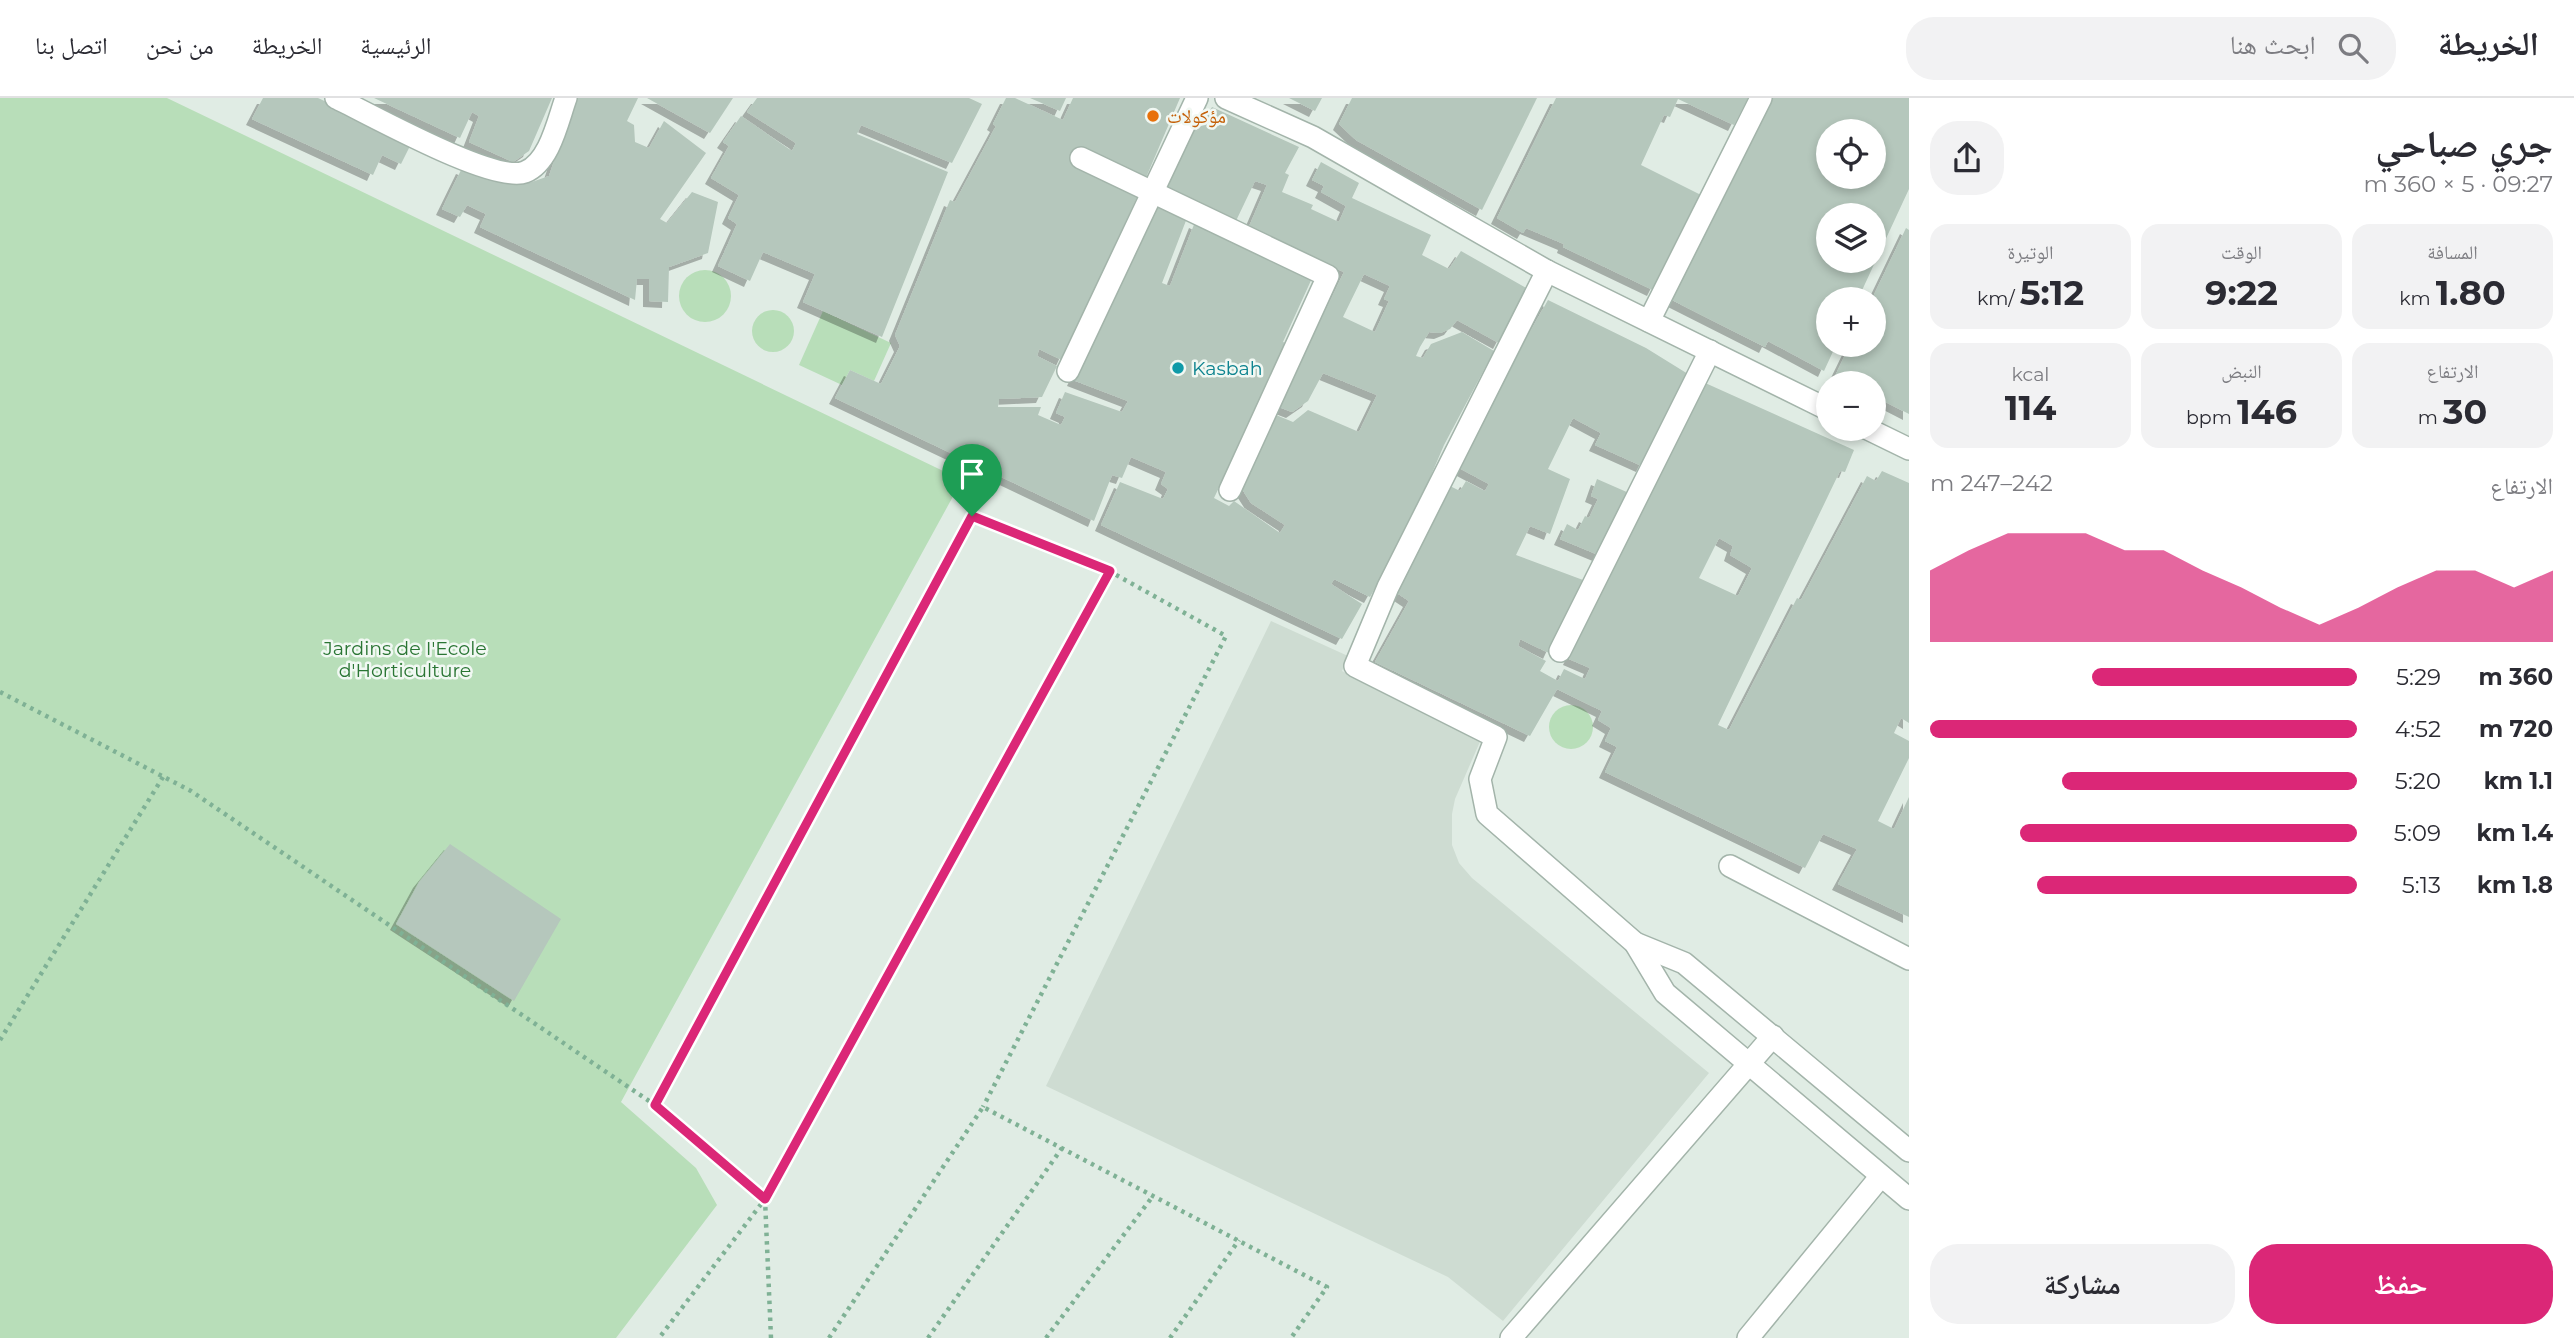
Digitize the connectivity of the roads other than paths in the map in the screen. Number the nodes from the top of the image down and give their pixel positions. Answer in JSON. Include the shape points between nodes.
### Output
{"nodes":[{"id":1,"x":336,"y":98,"type":"edge"},
{"id":2,"x":566,"y":98,"type":"edge"},
{"id":3,"x":1197,"y":98,"type":"edge"},
{"id":4,"x":1226,"y":98,"type":"edge"},
{"id":5,"x":1761,"y":98,"type":"edge"},
{"id":6,"x":1081,"y":159,"type":"dead end"},
{"id":7,"x":1152,"y":193,"type":"junction"},
{"id":8,"x":1547,"y":271,"type":"junction"},
{"id":9,"x":1648,"y":321,"type":"junction"},
{"id":10,"x":1710,"y":352,"type":"junction"},
{"id":11,"x":1069,"y":371,"type":"dead end"},
{"id":12,"x":1816,"y":404,"type":"edge"},
{"id":13,"x":1886,"y":438,"type":"edge"},
{"id":14,"x":1909,"y":449,"type":"edge"},
{"id":15,"x":1230,"y":490,"type":"dead end"},
{"id":16,"x":1560,"y":651,"type":"dead end"},
{"id":17,"x":1730,"y":866,"type":"dead end"},
{"id":18,"x":1635,"y":943,"type":"junction"},
{"id":19,"x":1909,"y":959,"type":"edge"},
{"id":20,"x":1773,"y":1036,"type":"junction"},
{"id":21,"x":1748,"y":1065,"type":"junction"},
{"id":22,"x":1909,"y":1151,"type":"edge"},
{"id":23,"x":1881,"y":1176,"type":"junction"},
{"id":24,"x":1909,"y":1199,"type":"edge"},
{"id":25,"x":1511,"y":1338,"type":"edge"},
{"id":26,"x":1748,"y":1338,"type":"edge"}],
"edges":[{"from":1,"to":2,"type":"street","via":[[480,167],[513,174],[526,172],[542,158]]},
{"from":3,"to":7,"type":"street"},
{"from":4,"to":8,"type":"street","via":[[1313,137]]},
{"from":5,"to":9,"type":"street"},
{"from":6,"to":7,"type":"street"},
{"from":7,"to":11,"type":"street"},
{"from":7,"to":15,"type":"street","via":[[1328,276]]},
{"from":8,"to":9,"type":"street"},
{"from":8,"to":18,"type":"street","via":[[1388,587],[1355,666],[1496,737],[1480,779],[1487,814]]},
{"from":9,"to":10,"type":"street"},
{"from":10,"to":12,"type":"street"},
{"from":10,"to":16,"type":"street"},
{"from":13,"to":14,"type":"street"},
{"from":17,"to":19,"type":"street"},
{"from":18,"to":20,"type":"street","via":[[1684,963]]},
{"from":18,"to":21,"type":"street","via":[[1665,993]]},
{"from":20,"to":21,"type":"street"},
{"from":20,"to":22,"type":"street"},
{"from":21,"to":23,"type":"street"},
{"from":21,"to":25,"type":"street"},
{"from":23,"to":24,"type":"street"},
{"from":23,"to":26,"type":"street"}]}
